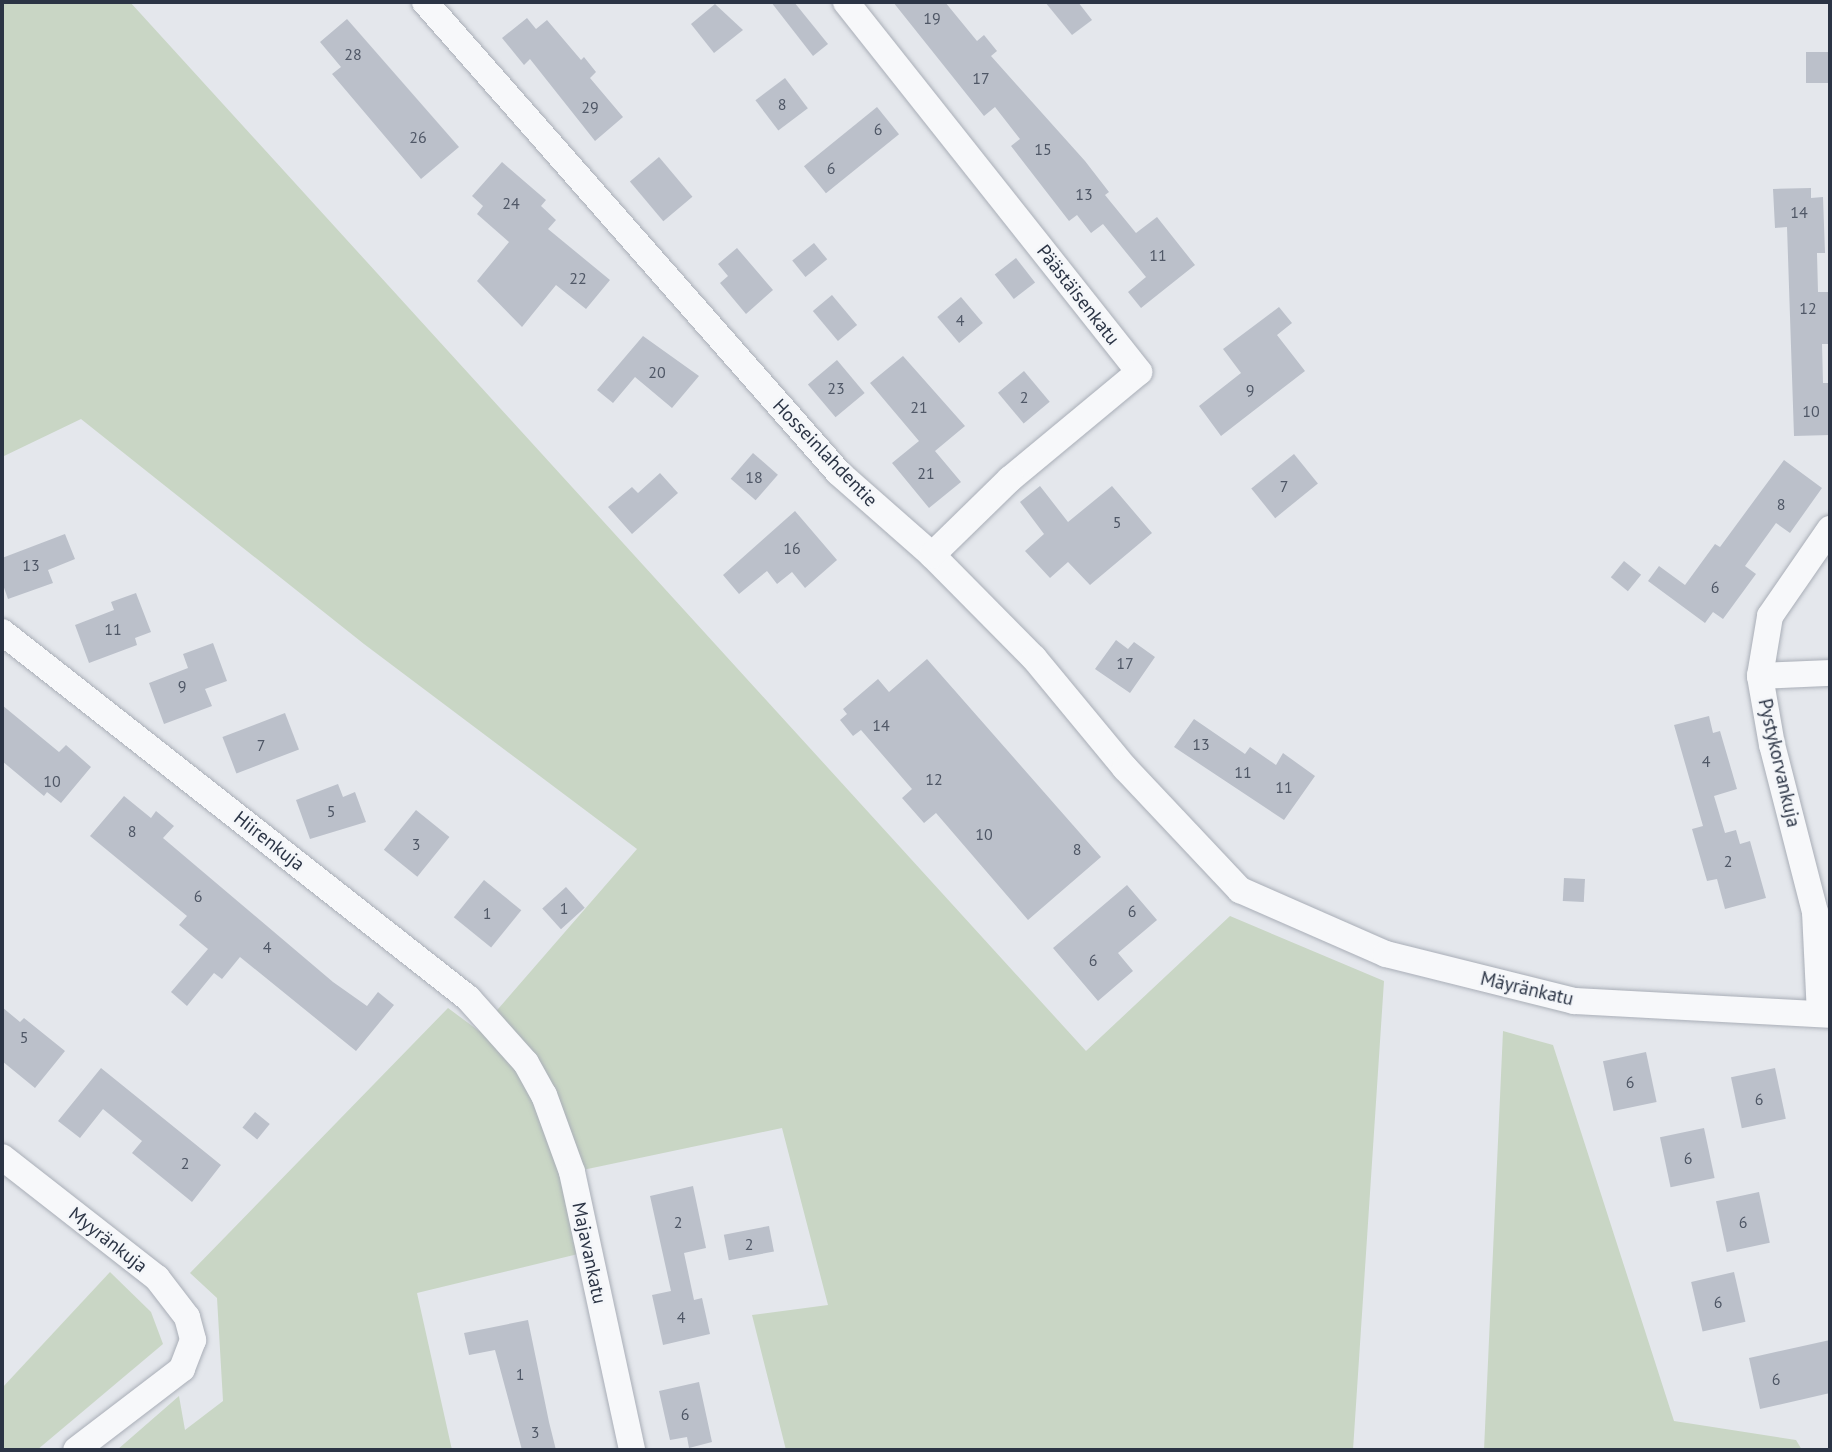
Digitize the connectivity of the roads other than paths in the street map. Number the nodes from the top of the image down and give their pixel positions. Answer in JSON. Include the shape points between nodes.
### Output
{"nodes":[{"id":1,"x":425,"y":2,"type":"edge"},
{"id":2,"x":846,"y":2,"type":"edge"},
{"id":3,"x":1830,"y":529,"type":"edge"},
{"id":4,"x":932,"y":555,"type":"junction"},
{"id":5,"x":2,"y":632,"type":"edge"},
{"id":6,"x":1830,"y":673,"type":"edge"},
{"id":7,"x":1760,"y":676,"type":"junction"},
{"id":8,"x":1240,"y":890,"type":"joint"},
{"id":9,"x":1825,"y":1014,"type":"edge"},
{"id":10,"x":526,"y":1063,"type":"joint"},
{"id":11,"x":2,"y":1157,"type":"edge"},
{"id":12,"x":76,"y":1450,"type":"edge"},
{"id":13,"x":632,"y":1450,"type":"edge"}],
"edges":[{"from":1,"to":4,"type":"street","name":"Hosseinlahdentie","via":[[839,473]]},
{"from":2,"to":4,"type":"street","name":"Päästäisenkatu","via":[[1139,372],[1010,479]]},
{"from":3,"to":7,"type":"street","name":"Pystykorvankuja","via":[[1770,616]]},
{"from":4,"to":8,"type":"street","name":"Hosseinlahdentie","via":[[1034,658],[1125,768]]},
{"from":5,"to":10,"type":"street","name":"Hiirenkuja","via":[[468,998]]},
{"from":6,"to":7,"type":"street"},
{"from":7,"to":9,"type":"street","name":"Pystykorvankuja","via":[[1772,745],[1815,912]]},
{"from":8,"to":9,"type":"street","name":"Mäyränkatu","via":[[1386,954],[1574,1001]]},
{"from":10,"to":13,"type":"street","name":"Majavankatu","via":[[544,1095],[572,1172]]},
{"from":11,"to":12,"type":"street","name":"Myyränkuja","via":[[157,1278],[187,1317],[193,1340],[182,1369]]}]}
